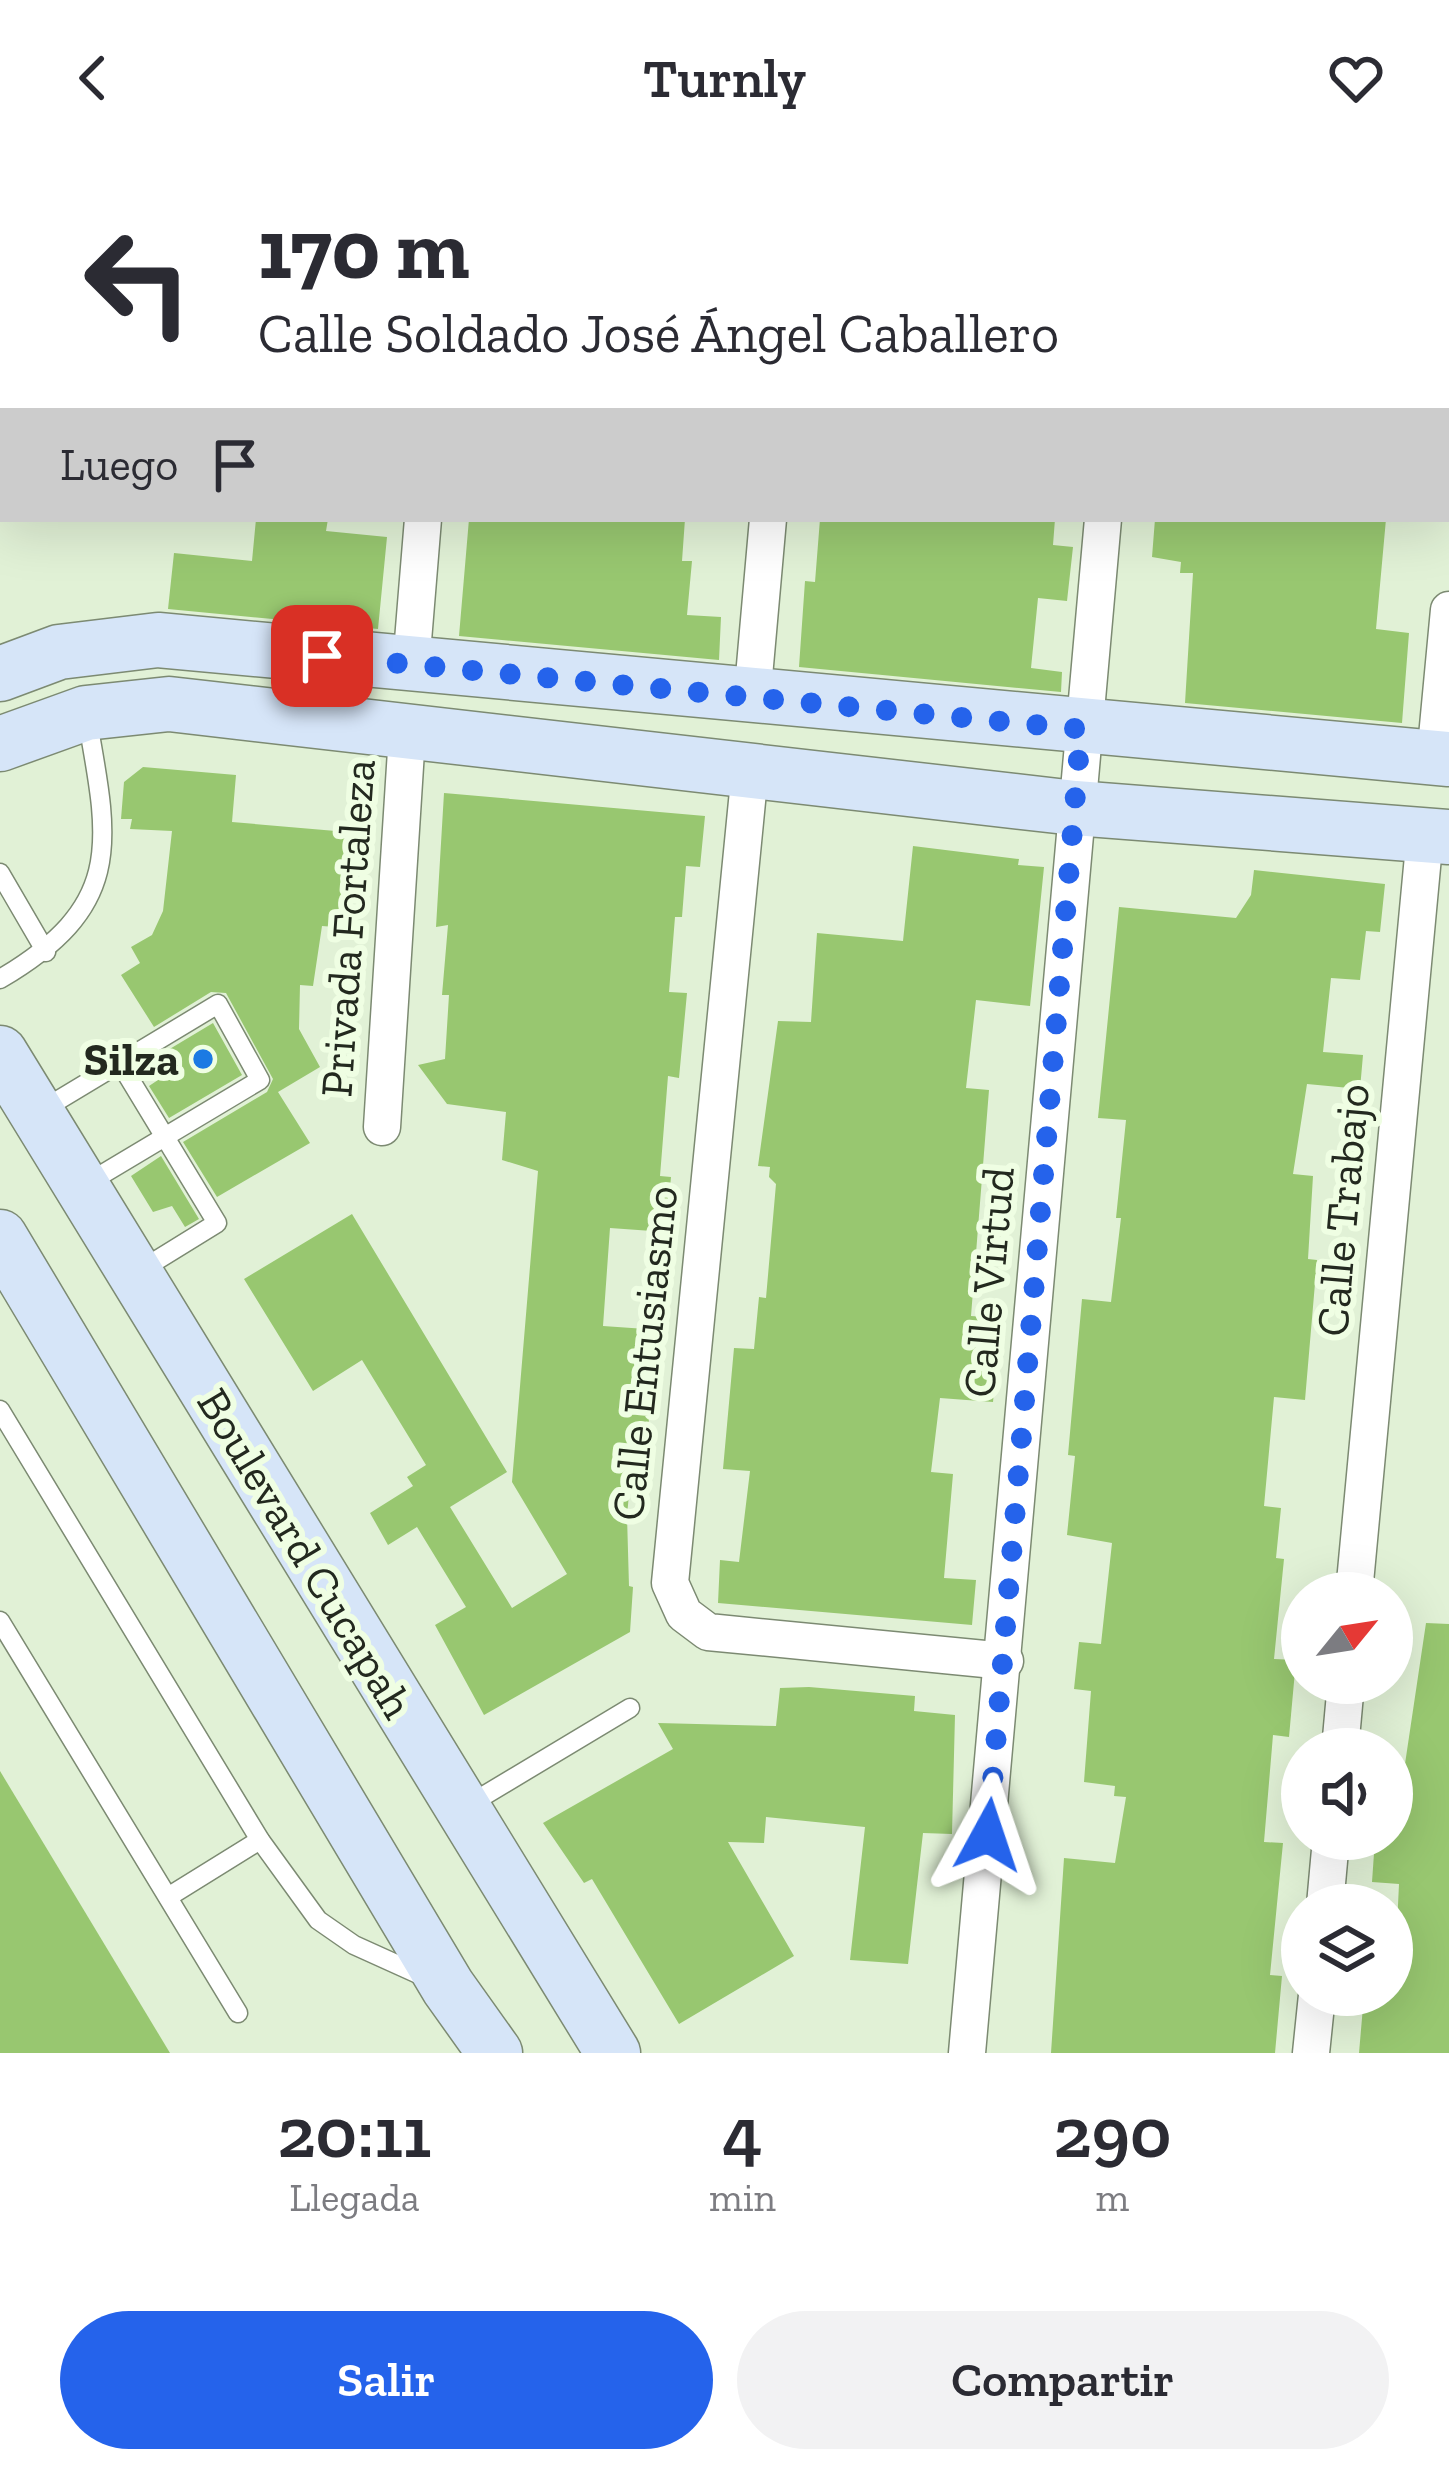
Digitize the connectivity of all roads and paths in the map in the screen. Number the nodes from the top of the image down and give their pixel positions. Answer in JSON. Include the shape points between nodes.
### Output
{"nodes":[{"id":1,"x":423,"y":522,"type":"edge"},
{"id":2,"x":768,"y":522,"type":"edge"},
{"id":3,"x":1103,"y":522,"type":"edge"},
{"id":4,"x":1449,"y":610,"type":"edge"},
{"id":5,"x":411,"y":665,"type":"junction"},
{"id":6,"x":0,"y":674,"type":"edge"},
{"id":7,"x":752,"y":699,"type":"junction"},
{"id":8,"x":86,"y":713,"type":"junction"},
{"id":9,"x":1081,"y":729,"type":"junction"},
{"id":10,"x":407,"y":735,"type":"junction"},
{"id":11,"x":0,"y":744,"type":"edge"},
{"id":12,"x":1442,"y":759,"type":"edge"},
{"id":13,"x":749,"y":771,"type":"junction"},
{"id":14,"x":1075,"y":808,"type":"junction"},
{"id":15,"x":1437,"y":836,"type":"edge"},
{"id":16,"x":0,"y":873,"type":"edge"},
{"id":17,"x":46,"y":952,"type":"junction"},
{"id":18,"x":0,"y":979,"type":"edge"},
{"id":19,"x":0,"y":1053,"type":"edge"},
{"id":20,"x":120,"y":1063,"type":"junction"},
{"id":21,"x":37,"y":1113,"type":"junction"},
{"id":22,"x":382,"y":1127,"type":"dead end"},
{"id":23,"x":165,"y":1136,"type":"junction"},
{"id":24,"x":82,"y":1186,"type":"junction"},
{"id":25,"x":0,"y":1237,"type":"edge"},
{"id":26,"x":135,"y":1274,"type":"junction"},
{"id":27,"x":0,"y":1410,"type":"edge"},
{"id":28,"x":1356,"y":1572,"type":"edge"},
{"id":29,"x":0,"y":1621,"type":"edge"},
{"id":30,"x":1005,"y":1661,"type":"junction"},
{"id":31,"x":630,"y":1708,"type":"dead end"},
{"id":32,"x":463,"y":1808,"type":"junction"},
{"id":33,"x":260,"y":1840,"type":"junction"},
{"id":34,"x":168,"y":1897,"type":"junction"},
{"id":35,"x":448,"y":1988,"type":"junction"},
{"id":36,"x":238,"y":2013,"type":"dead end"},
{"id":37,"x":1315,"y":2016,"type":"edge"},
{"id":38,"x":481,"y":2048,"type":"edge"},
{"id":39,"x":613,"y":2053,"type":"edge"},
{"id":40,"x":967,"y":2053,"type":"edge"},
{"id":41,"x":1311,"y":2053,"type":"edge"}],
"edges":[{"from":1,"to":5,"type":"street"},
{"from":2,"to":7,"type":"street"},
{"from":3,"to":9,"type":"street","name":"Calle Virtud"},
{"from":4,"to":12,"type":"street"},
{"from":5,"to":6,"type":"street","via":[[158,640],[59,652]]},
{"from":5,"to":7,"type":"street"},
{"from":7,"to":9,"type":"street"},
{"from":8,"to":10,"type":"street","via":[[169,704]]},
{"from":8,"to":11,"type":"street"},
{"from":8,"to":17,"type":"lane","via":[[106,849],[89,901]]},
{"from":9,"to":12,"type":"street"},
{"from":9,"to":14,"type":"street","name":"Calle Virtud"},
{"from":10,"to":13,"type":"street"},
{"from":10,"to":22,"type":"street","name":"Privada Fortaleza"},
{"from":13,"to":14,"type":"street"},
{"from":13,"to":30,"type":"street","name":"Calle Entusiasmo","via":[[670,1583],[684,1614],[708,1632]]},
{"from":14,"to":15,"type":"street"},
{"from":14,"to":30,"type":"street","name":"Calle Virtud"},
{"from":15,"to":28,"type":"street","name":"Calle Trabajo"},
{"from":16,"to":17,"type":"lane"},
{"from":17,"to":18,"type":"lane"},
{"from":19,"to":21,"type":"street","name":"Boulevard Cucapah"},
{"from":20,"to":21,"type":"lane"},
{"from":20,"to":23,"type":"lane"},
{"from":20,"to":23,"type":"lane","via":[[218,1004],[260,1080]]},
{"from":21,"to":24,"type":"street","name":"Boulevard Cucapah"},
{"from":23,"to":24,"type":"lane"},
{"from":23,"to":26,"type":"lane","via":[[218,1223]]},
{"from":24,"to":26,"type":"street","name":"Boulevard Cucapah"},
{"from":25,"to":35,"type":"street"},
{"from":26,"to":32,"type":"street","name":"Boulevard Cucapah"},
{"from":27,"to":33,"type":"lane"},
{"from":29,"to":34,"type":"lane"},
{"from":30,"to":40,"type":"street","name":"Calle Virtud"},
{"from":31,"to":32,"type":"lane"},
{"from":32,"to":39,"type":"street","name":"Boulevard Cucapah"},
{"from":33,"to":34,"type":"lane"},
{"from":33,"to":35,"type":"lane","via":[[318,1919],[354,1945]]},
{"from":34,"to":36,"type":"lane"},
{"from":35,"to":38,"type":"street"},
{"from":37,"to":41,"type":"street"}]}
